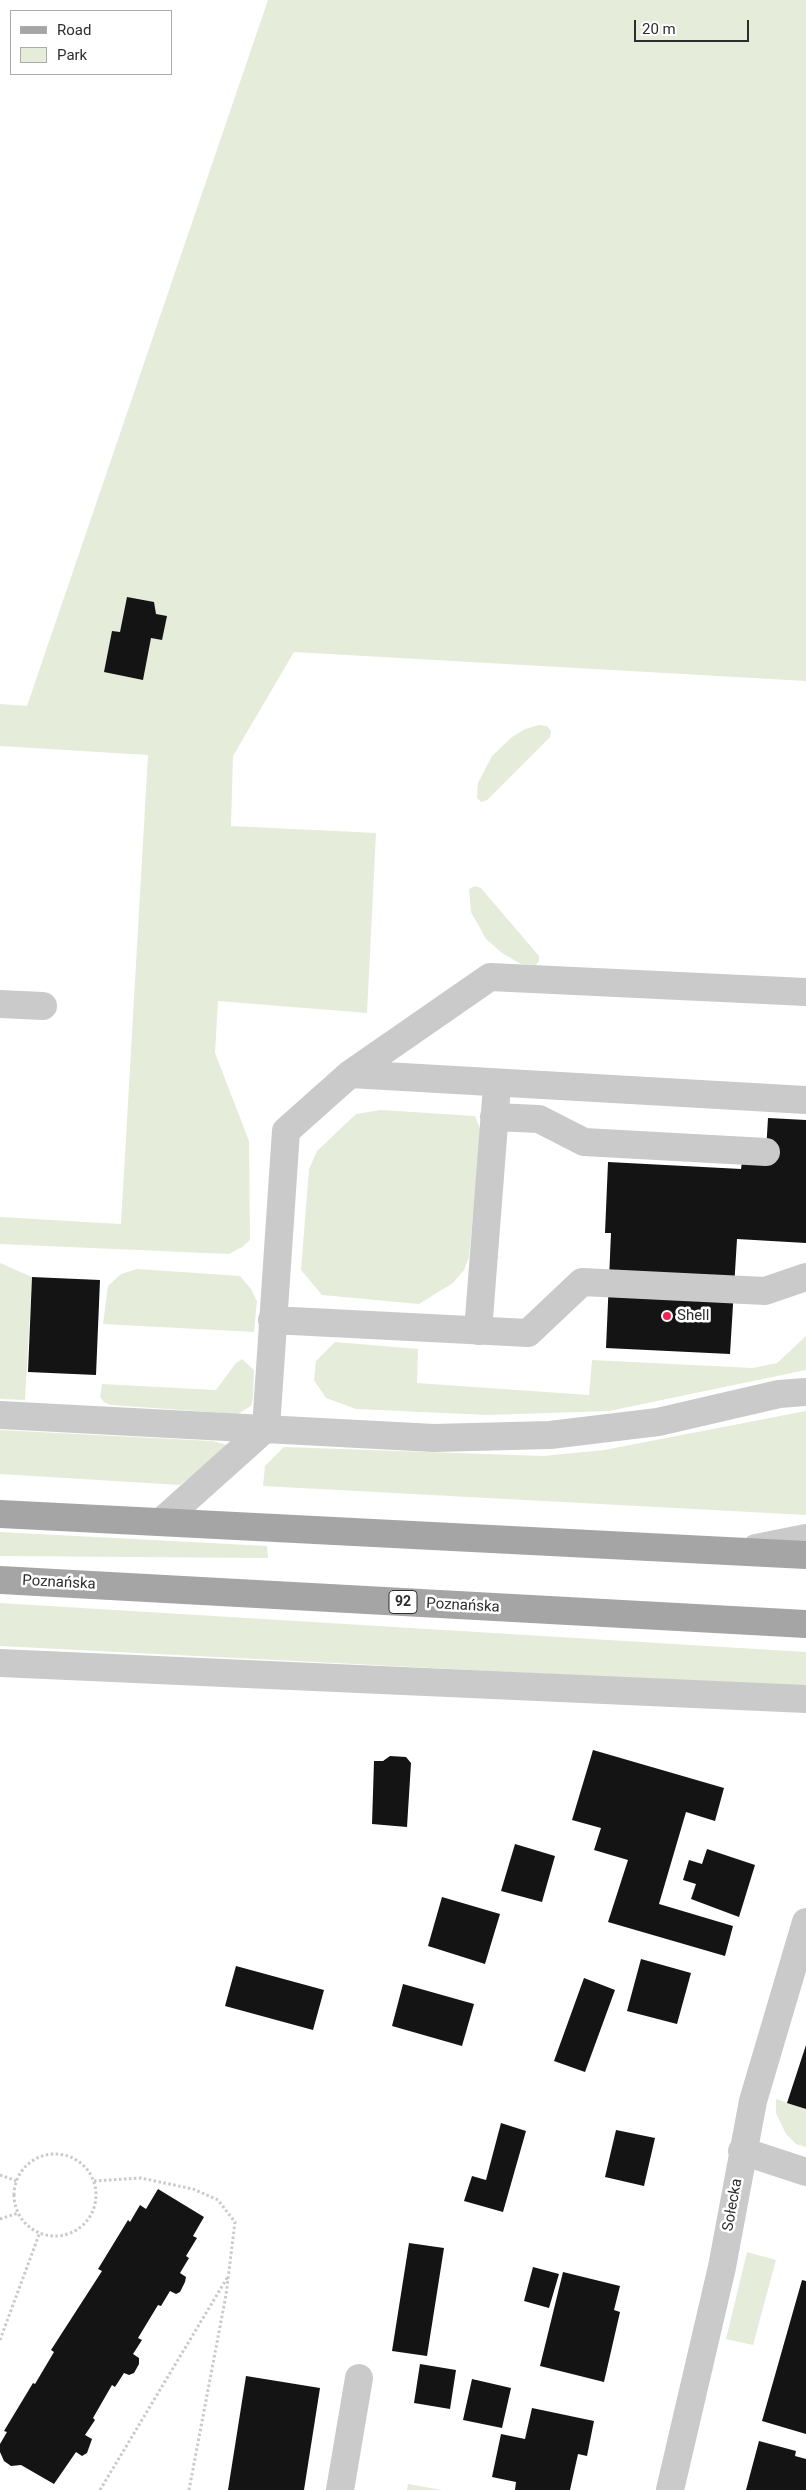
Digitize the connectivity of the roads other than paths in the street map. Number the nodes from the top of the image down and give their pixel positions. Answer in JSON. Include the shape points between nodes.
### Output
{"nodes":[{"id":1,"x":806,"y":992,"type":"edge"},
{"id":2,"x":0,"y":1004,"type":"edge"},
{"id":3,"x":43,"y":1006,"type":"dead end"},
{"id":4,"x":350,"y":1074,"type":"junction"},
{"id":5,"x":497,"y":1082,"type":"junction"},
{"id":6,"x":806,"y":1100,"type":"edge"},
{"id":7,"x":494,"y":1117,"type":"junction"},
{"id":8,"x":766,"y":1152,"type":"dead end"},
{"id":9,"x":806,"y":1277,"type":"edge"},
{"id":10,"x":272,"y":1320,"type":"junction"},
{"id":11,"x":478,"y":1330,"type":"junction"},
{"id":12,"x":806,"y":1392,"type":"edge"},
{"id":13,"x":0,"y":1415,"type":"edge"},
{"id":14,"x":266,"y":1428,"type":"junction"},
{"id":15,"x":0,"y":1514,"type":"edge"},
{"id":16,"x":161,"y":1522,"type":"junction"},
{"id":17,"x":806,"y":1538,"type":"edge"},
{"id":18,"x":735,"y":1552,"type":"junction"},
{"id":19,"x":806,"y":1555,"type":"edge"},
{"id":20,"x":0,"y":1580,"type":"edge"},
{"id":21,"x":806,"y":1624,"type":"edge"},
{"id":22,"x":0,"y":1663,"type":"edge"},
{"id":23,"x":806,"y":1699,"type":"edge"},
{"id":24,"x":806,"y":1922,"type":"edge"},
{"id":25,"x":742,"y":2152,"type":"junction"},
{"id":26,"x":806,"y":2172,"type":"edge"},
{"id":27,"x":359,"y":2378,"type":"dead end"},
{"id":28,"x":340,"y":2490,"type":"edge"},
{"id":29,"x":670,"y":2490,"type":"edge"}],
"edges":[{"from":1,"to":4,"type":"street","via":[[490,977]]},
{"from":2,"to":3,"type":"street"},
{"from":4,"to":5,"type":"street"},
{"from":4,"to":10,"type":"street","via":[[286,1131]]},
{"from":5,"to":6,"type":"street"},
{"from":5,"to":7,"type":"street"},
{"from":7,"to":8,"type":"street","via":[[539,1120],[584,1142]]},
{"from":7,"to":11,"type":"street"},
{"from":9,"to":11,"type":"street","via":[[765,1291],[582,1282],[528,1333]]},
{"from":10,"to":11,"type":"street"},
{"from":10,"to":14,"type":"street"},
{"from":12,"to":14,"type":"street","via":[[779,1394],[658,1422],[550,1435],[434,1438]]},
{"from":13,"to":14,"type":"street"},
{"from":14,"to":16,"type":"street"},
{"from":15,"to":16,"type":"main road"},
{"from":16,"to":18,"type":"main road"},
{"from":17,"to":18,"type":"street"},
{"from":18,"to":19,"type":"main road"},
{"from":20,"to":21,"type":"main road","name":"Poznańska","number":"92"},
{"from":22,"to":23,"type":"street"},
{"from":24,"to":25,"type":"street","name":"Sołecka","via":[[753,2101]]},
{"from":25,"to":26,"type":"street"},
{"from":25,"to":29,"type":"street","name":"Sołecka","via":[[722,2267]]},
{"from":27,"to":28,"type":"street"}]}
